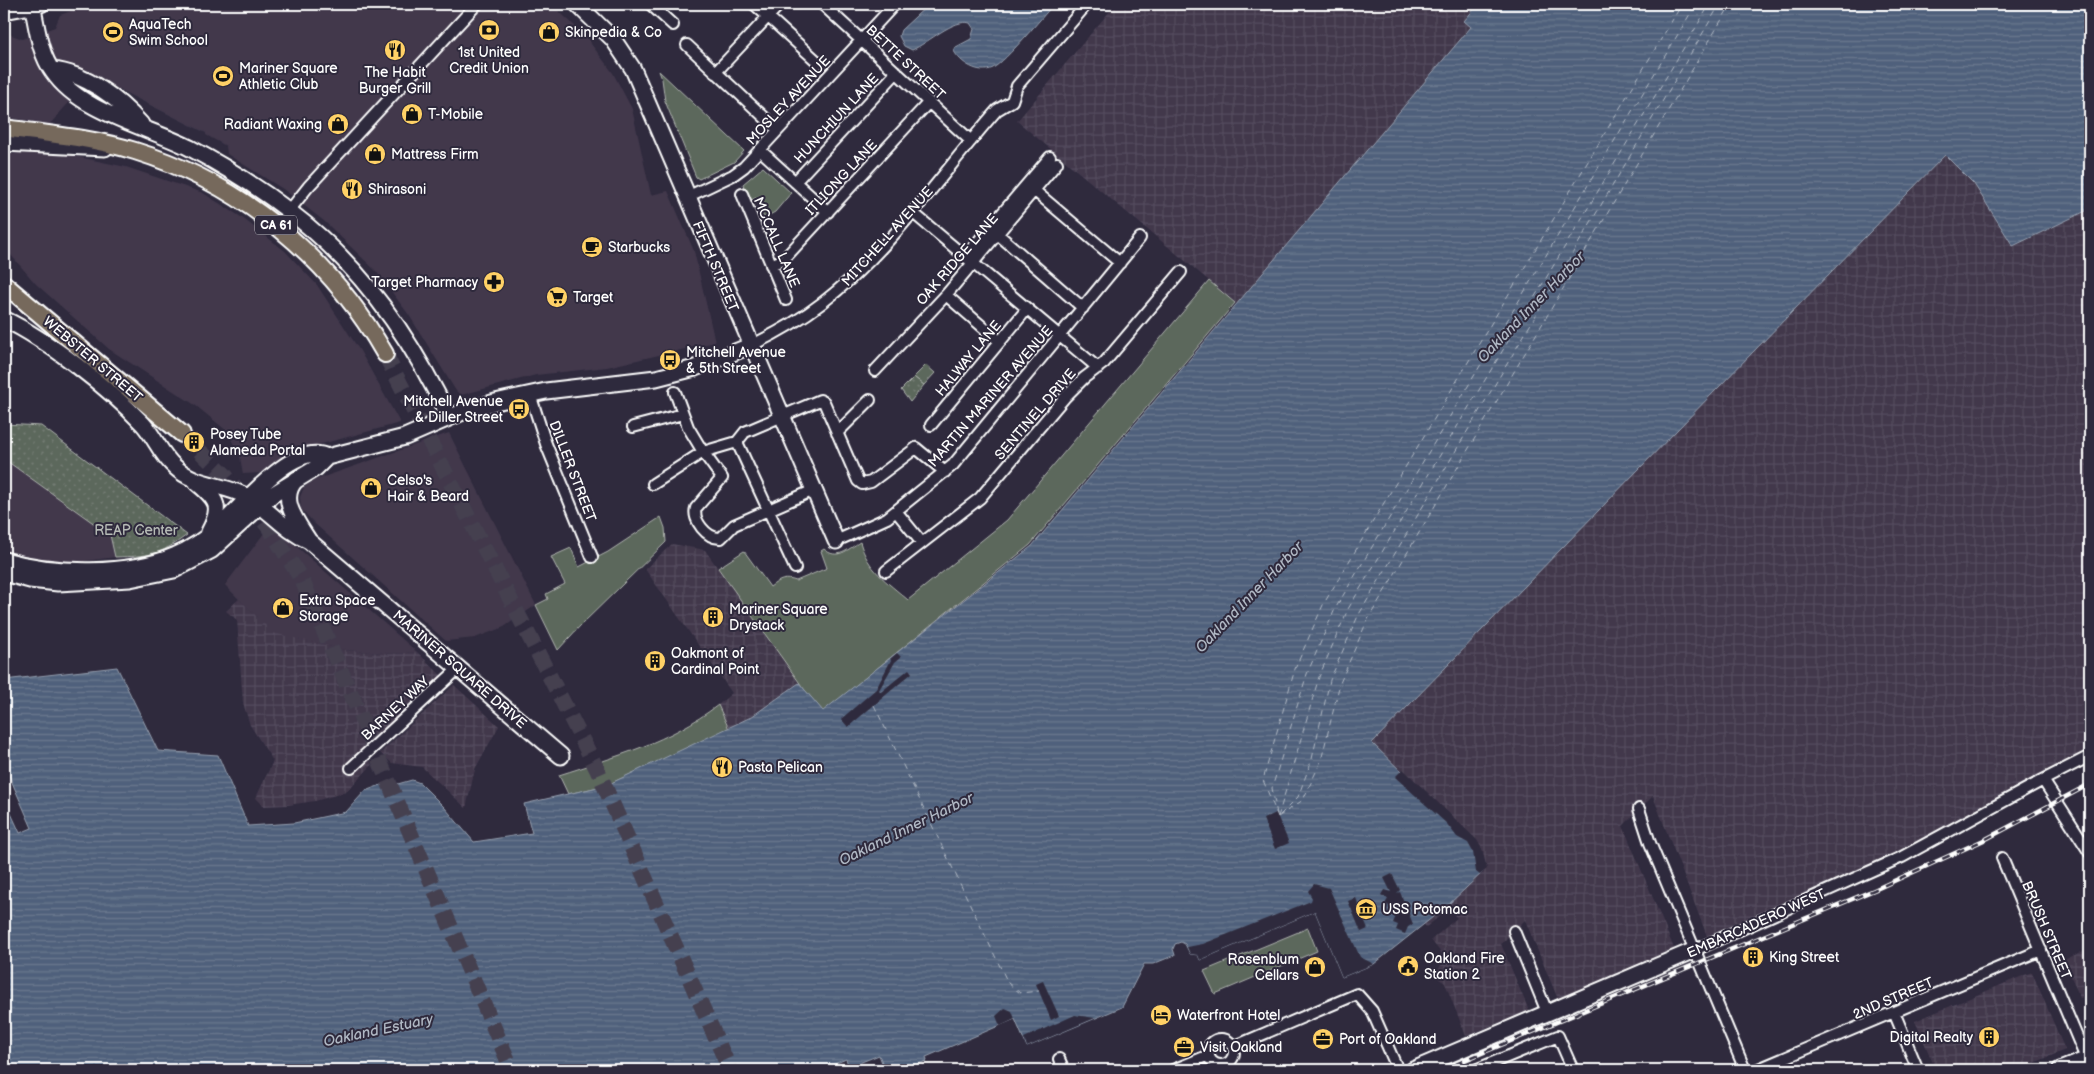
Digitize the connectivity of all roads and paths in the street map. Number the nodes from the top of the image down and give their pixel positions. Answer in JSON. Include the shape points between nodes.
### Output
{"nodes":[{"id":1,"x":35,"y":4,"type":"edge"},
{"id":2,"x":478,"y":4,"type":"edge"},
{"id":3,"x":576,"y":4,"type":"edge"},
{"id":4,"x":650,"y":4,"type":"edge"},
{"id":5,"x":754,"y":4,"type":"edge"},
{"id":6,"x":780,"y":4,"type":"edge"},
{"id":7,"x":822,"y":4,"type":"edge"},
{"id":8,"x":895,"y":4,"type":"edge"},
{"id":9,"x":1087,"y":4,"type":"edge"},
{"id":10,"x":4,"y":11,"type":"edge"},
{"id":11,"x":768,"y":17,"type":"junction"},
{"id":12,"x":673,"y":25,"type":"dead end"},
{"id":13,"x":862,"y":40,"type":"junction"},
{"id":14,"x":687,"y":46,"type":"dead end"},
{"id":15,"x":819,"y":63,"type":"dead end"},
{"id":16,"x":897,"y":72,"type":"junction"},
{"id":17,"x":715,"y":73,"type":"junction"},
{"id":18,"x":929,"y":102,"type":"junction"},
{"id":19,"x":4,"y":128,"type":"edge"},
{"id":20,"x":778,"y":130,"type":"junction"},
{"id":21,"x":971,"y":141,"type":"junction"},
{"id":22,"x":4,"y":143,"type":"edge"},
{"id":23,"x":126,"y":148,"type":"junction"},
{"id":24,"x":760,"y":150,"type":"junction"},
{"id":25,"x":1053,"y":160,"type":"dead end"},
{"id":26,"x":795,"y":182,"type":"junction"},
{"id":27,"x":1031,"y":187,"type":"junction"},
{"id":28,"x":742,"y":194,"type":"dead end"},
{"id":29,"x":687,"y":197,"type":"junction"},
{"id":30,"x":289,"y":211,"type":"junction"},
{"id":31,"x":828,"y":212,"type":"junction"},
{"id":32,"x":912,"y":212,"type":"junction"},
{"id":33,"x":994,"y":231,"type":"junction"},
{"id":34,"x":1140,"y":238,"type":"dead end"},
{"id":35,"x":968,"y":260,"type":"junction"},
{"id":36,"x":1120,"y":263,"type":"junction"},
{"id":37,"x":771,"y":265,"type":"junction"},
{"id":38,"x":1181,"y":272,"type":"dead end"},
{"id":39,"x":4,"y":284,"type":"edge"},
{"id":40,"x":946,"y":295,"type":"junction"},
{"id":41,"x":786,"y":300,"type":"dead end"},
{"id":42,"x":1083,"y":308,"type":"junction"},
{"id":43,"x":1027,"y":309,"type":"junction"},
{"id":44,"x":4,"y":319,"type":"edge"},
{"id":45,"x":1060,"y":336,"type":"junction"},
{"id":46,"x":1000,"y":341,"type":"junction"},
{"id":47,"x":750,"y":346,"type":"junction"},
{"id":48,"x":385,"y":354,"type":"tunnel mouth"},
{"id":49,"x":1098,"y":368,"type":"junction"},
{"id":50,"x":875,"y":371,"type":"dead end"},
{"id":51,"x":675,"y":392,"type":"dead end"},
{"id":52,"x":530,"y":394,"type":"junction"},
{"id":53,"x":870,"y":400,"type":"dead end"},
{"id":54,"x":682,"y":414,"type":"junction"},
{"id":55,"x":781,"y":416,"type":"junction"},
{"id":56,"x":449,"y":418,"type":"junction"},
{"id":57,"x":931,"y":425,"type":"dead end"},
{"id":58,"x":633,"y":427,"type":"dead end"},
{"id":59,"x":837,"y":433,"type":"junction"},
{"id":60,"x":182,"y":434,"type":"tunnel mouth"},
{"id":61,"x":737,"y":442,"type":"junction"},
{"id":62,"x":703,"y":452,"type":"junction"},
{"id":63,"x":327,"y":457,"type":"junction"},
{"id":64,"x":945,"y":472,"type":"junction"},
{"id":65,"x":301,"y":475,"type":"junction"},
{"id":66,"x":192,"y":479,"type":"junction"},
{"id":67,"x":653,"y":484,"type":"dead end"},
{"id":68,"x":814,"y":490,"type":"junction"},
{"id":69,"x":255,"y":501,"type":"junction"},
{"id":70,"x":769,"y":509,"type":"junction"},
{"id":71,"x":896,"y":511,"type":"junction"},
{"id":72,"x":207,"y":536,"type":"junction"},
{"id":73,"x":309,"y":541,"type":"junction"},
{"id":74,"x":836,"y":541,"type":"joint"},
{"id":75,"x":922,"y":543,"type":"junction"},
{"id":76,"x":592,"y":557,"type":"dead end"},
{"id":77,"x":4,"y":560,"type":"edge"},
{"id":78,"x":795,"y":568,"type":"dead end"},
{"id":79,"x":886,"y":571,"type":"dead end"},
{"id":80,"x":4,"y":573,"type":"edge"},
{"id":81,"x":459,"y":668,"type":"junction"},
{"id":82,"x":561,"y":756,"type":"dead end"},
{"id":83,"x":2090,"y":756,"type":"edge"},
{"id":84,"x":351,"y":768,"type":"dead end"},
{"id":85,"x":2043,"y":780,"type":"junction"},
{"id":86,"x":1639,"y":809,"type":"dead end"},
{"id":87,"x":2090,"y":853,"type":"edge"},
{"id":88,"x":2002,"y":858,"type":"dead end"},
{"id":89,"x":1514,"y":931,"type":"dead end"},
{"id":90,"x":1695,"y":950,"type":"junction"},
{"id":91,"x":2041,"y":950,"type":"junction"},
{"id":92,"x":1547,"y":1012,"type":"junction"},
{"id":93,"x":1894,"y":1012,"type":"junction"},
{"id":94,"x":1233,"y":1047,"type":"junction"},
{"id":95,"x":1209,"y":1055,"type":"junction"},
{"id":96,"x":1059,"y":1059,"type":"dead end"},
{"id":97,"x":2089,"y":1062,"type":"edge"},
{"id":98,"x":1228,"y":1067,"type":"edge"},
{"id":99,"x":1064,"y":1070,"type":"edge"},
{"id":100,"x":1173,"y":1070,"type":"edge"},
{"id":101,"x":1398,"y":1070,"type":"edge"},
{"id":102,"x":1413,"y":1070,"type":"edge"},
{"id":103,"x":1475,"y":1070,"type":"edge"},
{"id":104,"x":1573,"y":1070,"type":"edge"},
{"id":105,"x":1746,"y":1070,"type":"edge"},
{"id":106,"x":1756,"y":1070,"type":"edge"},
{"id":107,"x":1918,"y":1070,"type":"edge"},
{"id":108,"x":2060,"y":1070,"type":"edge"}],
"edges":[{"from":1,"to":10,"type":"street"},
{"from":1,"to":30,"type":"street","via":[[42,47],[52,70],[77,97],[208,158]]},
{"from":2,"to":30,"type":"street"},
{"from":3,"to":29,"type":"street","name":"FIFTH STREET","via":[[613,39],[627,58]]},
{"from":4,"to":12,"type":"street"},
{"from":5,"to":11,"type":"street"},
{"from":6,"to":11,"type":"street"},
{"from":7,"to":13,"type":"street","name":"BETTE STREET"},
{"from":8,"to":13,"type":"street","name":"MOSLEY AVENUE"},
{"from":9,"to":21,"type":"street","name":"MITCHELL AVENUE","via":[[1017,86],[1012,101],[997,110]]},
{"from":11,"to":15,"type":"street"},
{"from":11,"to":17,"type":"street"},
{"from":13,"to":16,"type":"street","name":"BETTE STREET"},
{"from":13,"to":20,"type":"street","name":"MOSLEY AVENUE"},
{"from":14,"to":17,"type":"street"},
{"from":16,"to":18,"type":"street","name":"BETTE STREET"},
{"from":16,"to":26,"type":"street","name":"HUNCHIUN LANE"},
{"from":17,"to":20,"type":"street"},
{"from":18,"to":21,"type":"street","name":"BETTE STREET"},
{"from":18,"to":31,"type":"street","name":"ITLIONG LANE"},
{"from":19,"to":23,"type":"main road","number":"CA 61"},
{"from":20,"to":24,"type":"street","name":"MOSLEY AVENUE"},
{"from":21,"to":32,"type":"street","name":"MITCHELL AVENUE"},
{"from":22,"to":23,"type":"street"},
{"from":23,"to":48,"type":"main road","number":"CA 61","via":[[208,181],[276,225],[329,275]]},
{"from":24,"to":26,"type":"street"},
{"from":24,"to":29,"type":"street","name":"MOSLEY AVENUE","via":[[734,175]]},
{"from":25,"to":27,"type":"street","name":"OAK RIDGE LANE"},
{"from":26,"to":31,"type":"street"},
{"from":27,"to":33,"type":"street","name":"OAK RIDGE LANE"},
{"from":27,"to":36,"type":"street"},
{"from":28,"to":37,"type":"street","name":"MCCALL LANE"},
{"from":29,"to":47,"type":"street","name":"FIFTH STREET"},
{"from":30,"to":56,"type":"street","via":[[341,256],[384,306],[424,366]]},
{"from":31,"to":37,"type":"street","name":"ITLIONG LANE","via":[[784,259]]},
{"from":32,"to":35,"type":"street"},
{"from":32,"to":47,"type":"street","name":"MITCHELL AVENUE","via":[[836,292],[795,322]]},
{"from":33,"to":35,"type":"street","name":"OAK RIDGE LANE"},
{"from":33,"to":42,"type":"street"},
{"from":34,"to":36,"type":"street","name":"MARTIN MARINER AVENUE"},
{"from":35,"to":40,"type":"street","name":"OAK RIDGE LANE"},
{"from":35,"to":43,"type":"street"},
{"from":36,"to":42,"type":"street","name":"MARTIN MARINER AVENUE"},
{"from":37,"to":41,"type":"street","name":"MCCALL LANE"},
{"from":38,"to":49,"type":"street","name":"SENTINEL DRIVE"},
{"from":39,"to":60,"type":"main road","name":"WEBSTER STREET"},
{"from":40,"to":46,"type":"street"},
{"from":40,"to":50,"type":"street","name":"OAK RIDGE LANE"},
{"from":42,"to":45,"type":"street","name":"MARTIN MARINER AVENUE"},
{"from":43,"to":45,"type":"street"},
{"from":43,"to":46,"type":"street","name":"HALWAY LANE"},
{"from":44,"to":66,"type":"street","name":"MARINER SQUARE DRIVE","via":[[38,339],[137,418],[173,466]]},
{"from":45,"to":49,"type":"street"},
{"from":45,"to":64,"type":"street","name":"MARTIN MARINER AVENUE"},
{"from":46,"to":57,"type":"street","name":"HALWAY LANE"},
{"from":47,"to":52,"type":"street","name":"MITCHELL AVENUE","via":[[704,365],[656,378]]},
{"from":47,"to":55,"type":"street","name":"FIFTH STREET"},
{"from":49,"to":75,"type":"street","name":"SENTINEL DRIVE","via":[[1078,383],[980,498]]},
{"from":51,"to":54,"type":"street"},
{"from":52,"to":56,"type":"street","name":"MITCHELL AVENUE","via":[[479,406]]},
{"from":52,"to":76,"type":"street","name":"DILLER STREET","via":[[546,444]]},
{"from":53,"to":59,"type":"street"},
{"from":54,"to":58,"type":"street"},
{"from":54,"to":62,"type":"street"},
{"from":55,"to":59,"type":"street","via":[[820,400],[824,402]]},
{"from":55,"to":61,"type":"street","via":[[745,432]]},
{"from":55,"to":68,"type":"street","name":"FIFTH STREET"},
{"from":56,"to":63,"type":"street","name":"MITCHELL AVENUE","via":[[390,442]]},
{"from":59,"to":64,"type":"street","via":[[862,484],[871,482],[916,448]]},
{"from":61,"to":62,"type":"street"},
{"from":61,"to":70,"type":"street"},
{"from":62,"to":67,"type":"street"},
{"from":62,"to":70,"type":"street","via":[[722,478],[694,514],[709,534],[723,538],[734,525]]},
{"from":63,"to":65,"type":"street","via":[[316,468]]},
{"from":63,"to":69,"type":"street","name":"MITCHELL AVENUE","via":[[320,453],[288,465],[268,478]]},
{"from":64,"to":71,"type":"street","name":"MARTIN MARINER AVENUE"},
{"from":65,"to":69,"type":"street"},
{"from":65,"to":73,"type":"street","via":[[292,484],[288,498],[292,512]]},
{"from":66,"to":69,"type":"street","name":"MARINER SQUARE DRIVE"},
{"from":66,"to":72,"type":"street","via":[[212,496],[217,508],[216,521]]},
{"from":68,"to":70,"type":"street"},
{"from":68,"to":74,"type":"street","name":"FIFTH STREET"},
{"from":69,"to":72,"type":"street"},
{"from":69,"to":73,"type":"street","name":"MARINER SQUARE DRIVE","via":[[297,536]]},
{"from":69,"to":80,"type":"street","via":[[212,550],[186,565],[159,574],[58,583]]},
{"from":70,"to":78,"type":"street"},
{"from":71,"to":74,"type":"street","name":"MARTIN MARINER AVENUE","via":[[876,524]]},
{"from":71,"to":75,"type":"street"},
{"from":72,"to":77,"type":"street","via":[[178,555],[136,566],[58,571]]},
{"from":73,"to":81,"type":"street","name":"MARINER SQUARE DRIVE"},
{"from":75,"to":79,"type":"street","name":"SENTINEL DRIVE"},
{"from":81,"to":82,"type":"street","name":"MARINER SQUARE DRIVE"},
{"from":81,"to":84,"type":"street","name":"BARNEY WAY"},
{"from":83,"to":85,"type":"street","name":"EMBARCADERO WEST"},
{"from":85,"to":87,"type":"street"},
{"from":85,"to":90,"type":"street","name":"EMBARCADERO WEST","via":[[1902,857]]},
{"from":86,"to":90,"type":"street"},
{"from":88,"to":91,"type":"street","name":"BRUSH STREET"},
{"from":89,"to":92,"type":"street"},
{"from":90,"to":92,"type":"street","name":"EMBARCADERO WEST"},
{"from":90,"to":105,"type":"street"},
{"from":91,"to":93,"type":"street","name":"2ND STREET"},
{"from":91,"to":97,"type":"street","name":"BRUSH STREET"},
{"from":92,"to":102,"type":"street","name":"EMBARCADERO WEST"},
{"from":93,"to":106,"type":"street","name":"2ND STREET"},
{"from":93,"to":107,"type":"street"},
{"from":94,"to":95,"type":"street","via":[[1229,1041],[1218,1039],[1211,1044]]},
{"from":94,"to":98,"type":"street","via":[[1234,1055]]},
{"from":94,"to":101,"type":"street","via":[[1357,994],[1372,1011]]},
{"from":95,"to":98,"type":"street","via":[[1216,1063]]},
{"from":95,"to":100,"type":"street"},
{"from":96,"to":99,"type":"street"},
{"from":97,"to":108,"type":"street"},
{"from":103,"to":104,"type":"street","via":[[1558,1036]]}]}
